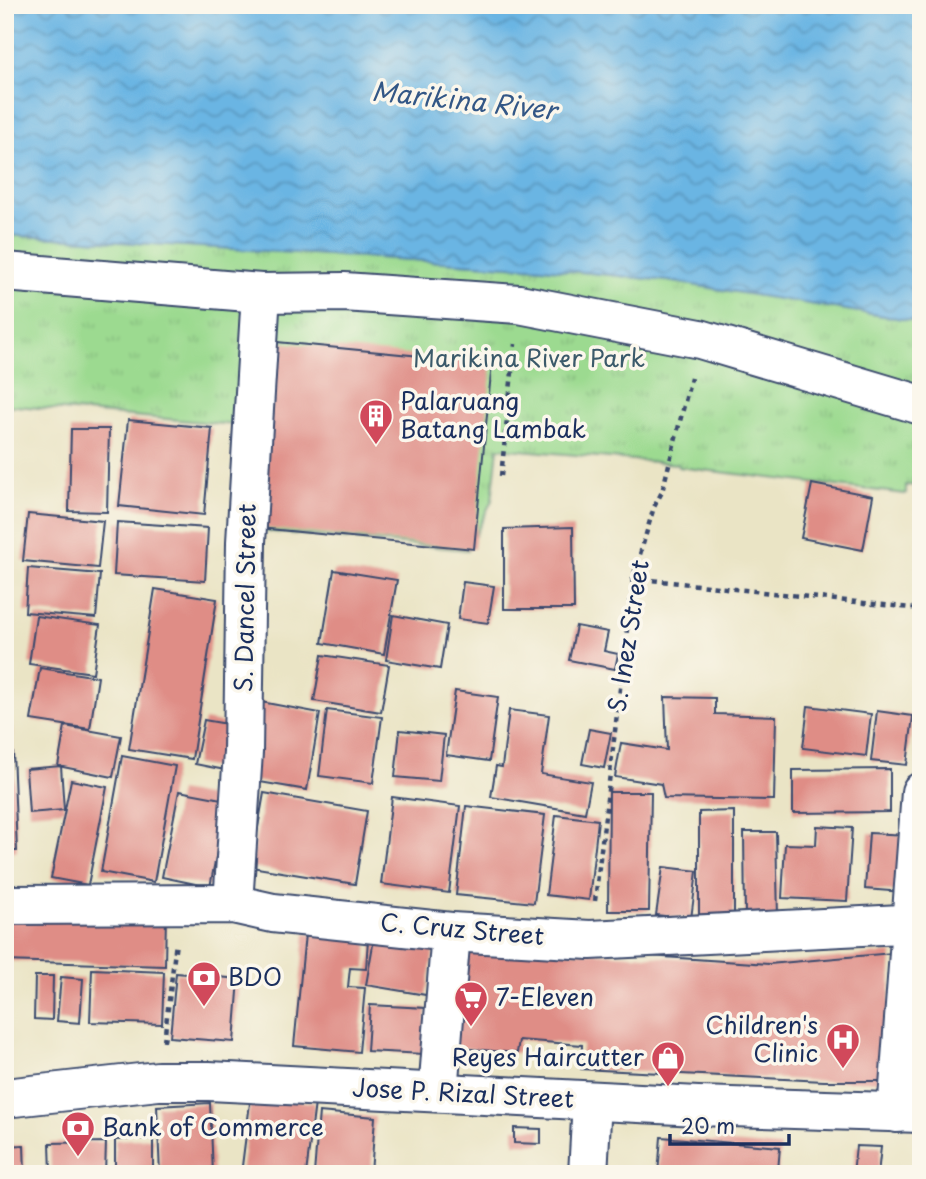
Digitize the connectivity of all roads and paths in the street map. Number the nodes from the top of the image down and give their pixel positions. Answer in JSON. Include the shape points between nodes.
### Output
{"nodes":[{"id":1,"x":5,"y":272,"type":"edge"},
{"id":2,"x":261,"y":293,"type":"junction"},
{"id":3,"x":519,"y":304,"type":"junction"},
{"id":4,"x":700,"y":339,"type":"junction"},
{"id":5,"x":921,"y":405,"type":"edge"},
{"id":6,"x":501,"y":476,"type":"dead end"},
{"id":7,"x":633,"y":578,"type":"junction"},
{"id":8,"x":921,"y":609,"type":"edge"},
{"id":9,"x":921,"y":792,"type":"edge"},
{"id":10,"x":181,"y":903,"type":"junction"},
{"id":11,"x":233,"y":904,"type":"junction"},
{"id":12,"x":5,"y":905,"type":"edge"},
{"id":13,"x":915,"y":924,"type":"edge"},
{"id":14,"x":451,"y":932,"type":"junction"},
{"id":15,"x":590,"y":940,"type":"junction"},
{"id":16,"x":158,"y":1081,"type":"junction"},
{"id":17,"x":438,"y":1092,"type":"junction"},
{"id":18,"x":5,"y":1098,"type":"edge"},
{"id":19,"x":592,"y":1101,"type":"junction"},
{"id":20,"x":909,"y":1113,"type":"edge"},
{"id":21,"x":588,"y":1174,"type":"edge"}],
"edges":[{"from":1,"to":2,"type":"street"},
{"from":2,"to":3,"type":"street","via":[[344,292]]},
{"from":2,"to":11,"type":"street","name":"S. Dancel Street","via":[[246,542],[243,752]]},
{"from":3,"to":4,"type":"street"},
{"from":3,"to":6,"type":"path"},
{"from":4,"to":5,"type":"street"},
{"from":4,"to":7,"type":"path","name":"S. Inez Street","via":[[662,492]]},
{"from":7,"to":8,"type":"path"},
{"from":7,"to":15,"type":"path","name":"S. Inez Street"},
{"from":9,"to":13,"type":"street"},
{"from":10,"to":11,"type":"street","name":"C. Cruz Street"},
{"from":10,"to":12,"type":"street","name":"C. Cruz Street"},
{"from":10,"to":16,"type":"path"},
{"from":11,"to":14,"type":"street","name":"C. Cruz Street","via":[[272,913]]},
{"from":13,"to":15,"type":"street","name":"C. Cruz Street"},
{"from":13,"to":20,"type":"street"},
{"from":14,"to":15,"type":"street","name":"C. Cruz Street"},
{"from":14,"to":17,"type":"street"},
{"from":16,"to":17,"type":"street","name":"Jose P. Rizal Street"},
{"from":16,"to":18,"type":"street","name":"Jose P. Rizal Street"},
{"from":17,"to":19,"type":"street","name":"Jose P. Rizal Street"},
{"from":19,"to":20,"type":"street","name":"Jose P. Rizal Street"},
{"from":19,"to":21,"type":"street"}]}
